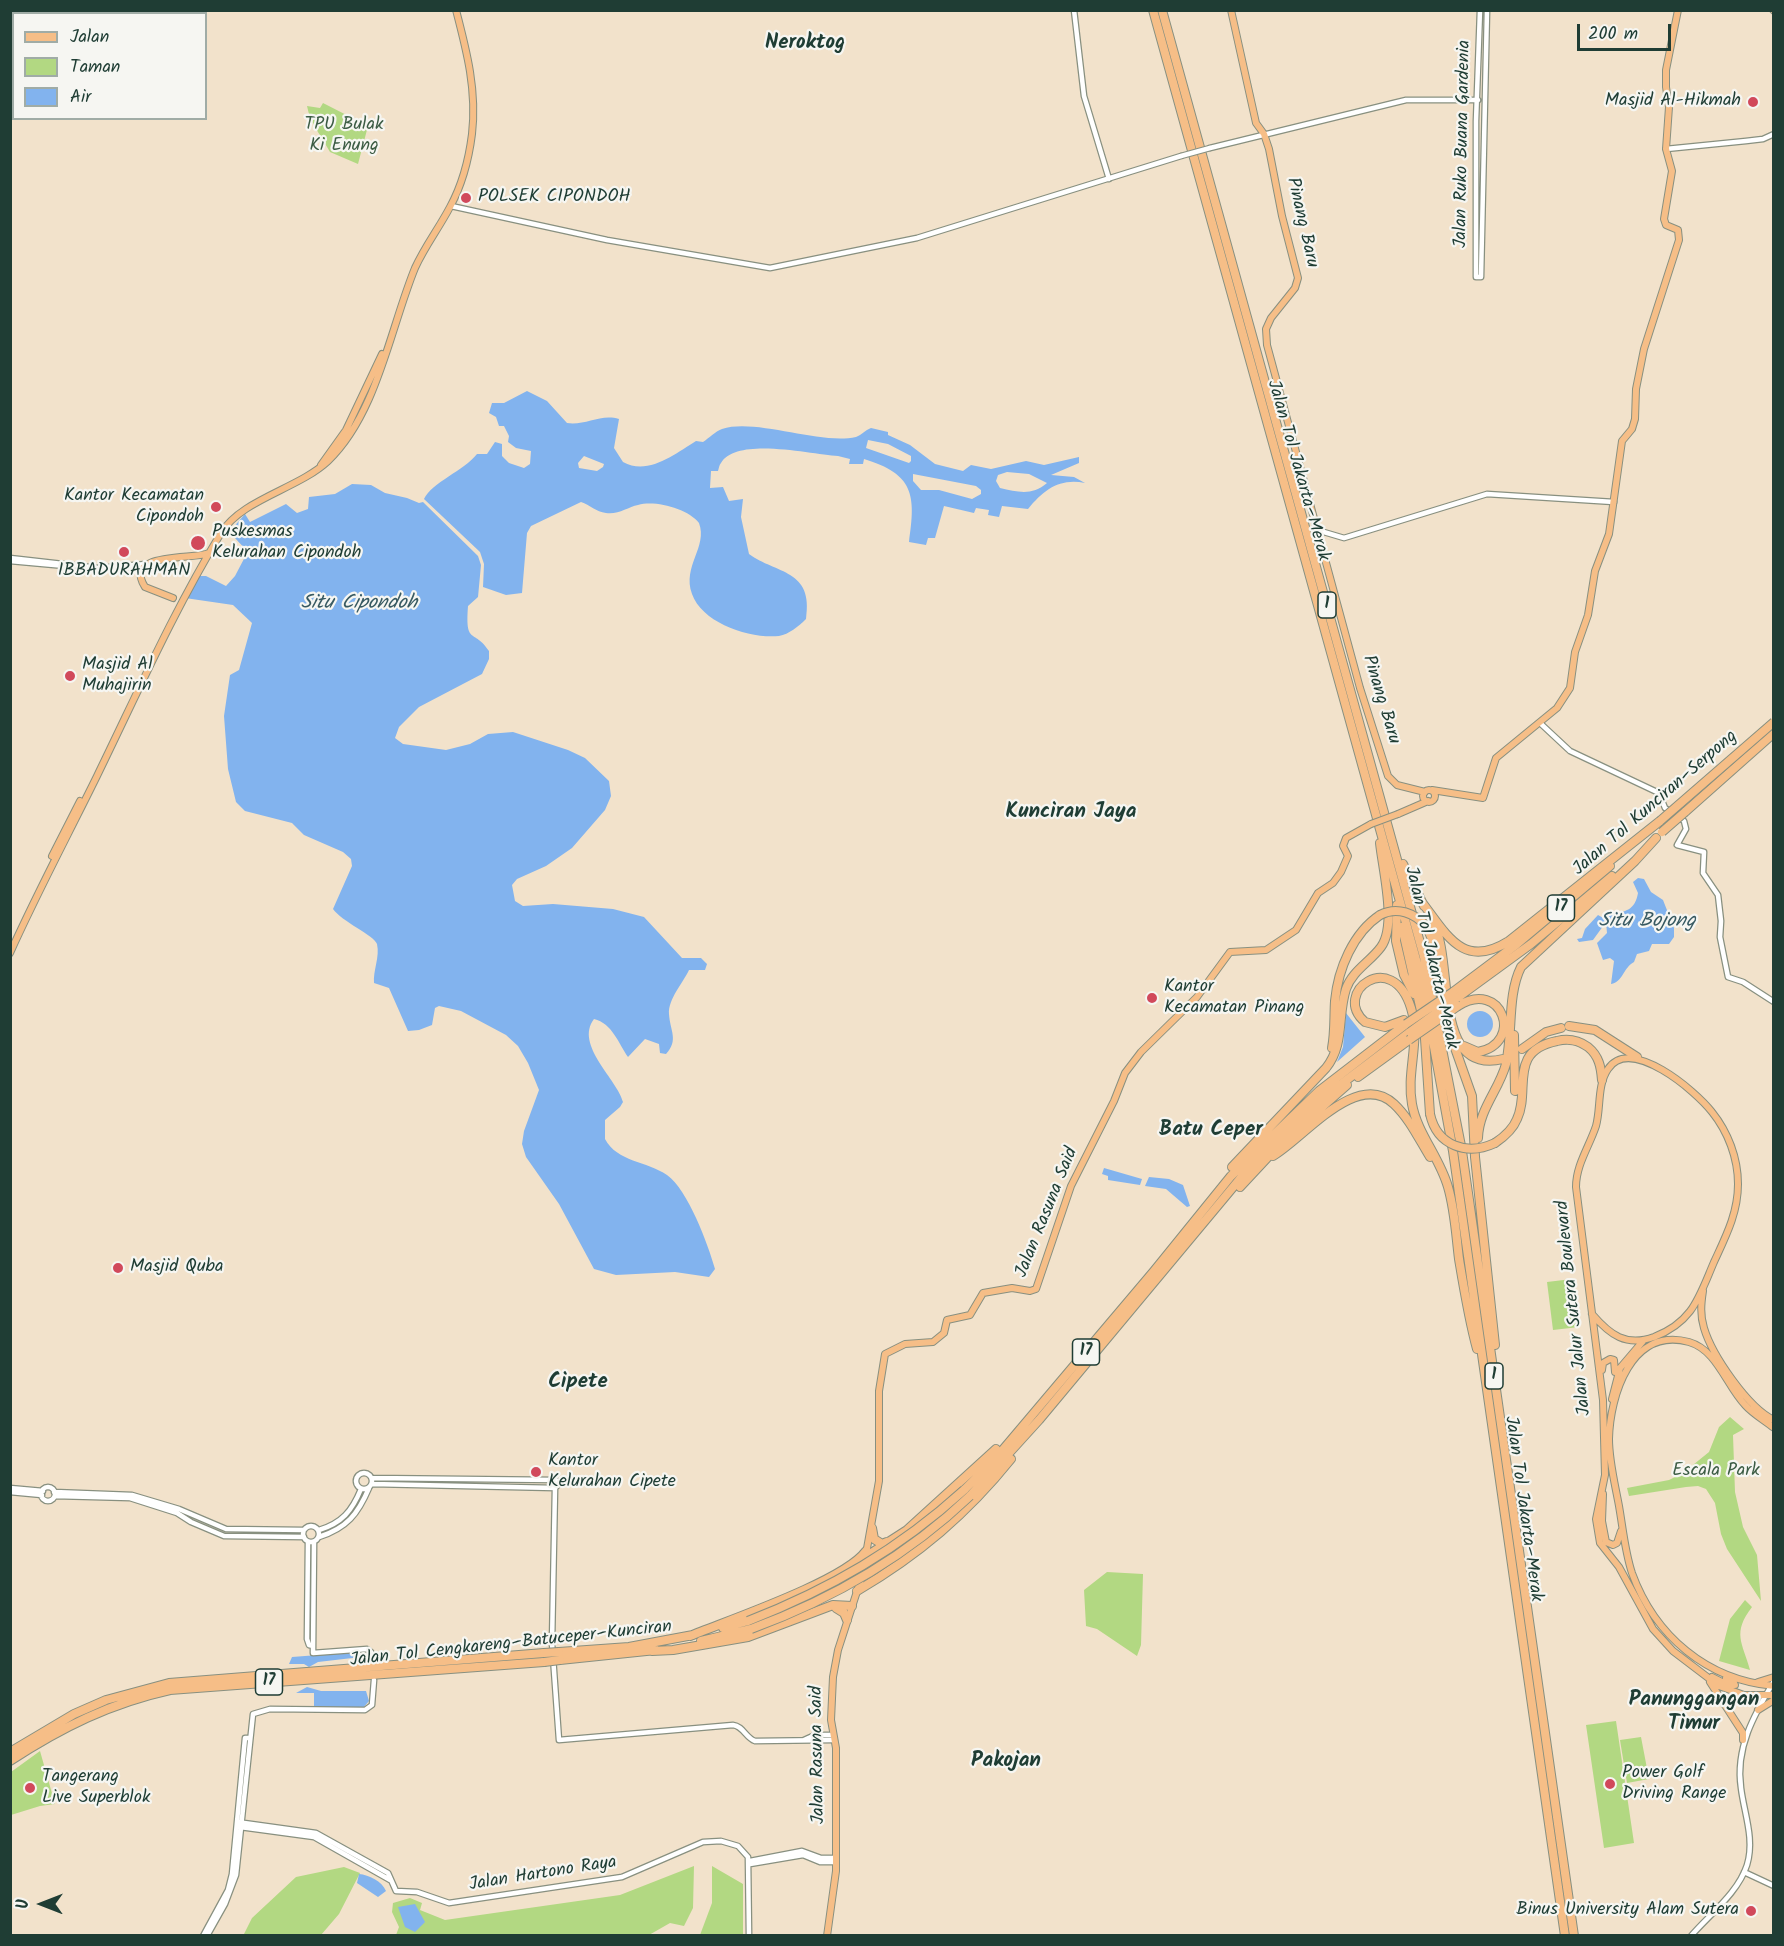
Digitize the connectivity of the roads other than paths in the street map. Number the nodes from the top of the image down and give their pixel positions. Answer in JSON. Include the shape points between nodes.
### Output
{"nodes":[{"id":1,"x":456,"y":10,"type":"edge"},
{"id":2,"x":1074,"y":10,"type":"edge"},
{"id":3,"x":1153,"y":10,"type":"edge"},
{"id":4,"x":1162,"y":10,"type":"edge"},
{"id":5,"x":1231,"y":10,"type":"edge"},
{"id":6,"x":1480,"y":10,"type":"edge"},
{"id":7,"x":1487,"y":10,"type":"edge"},
{"id":8,"x":1678,"y":10,"type":"edge"},
{"id":9,"x":1483,"y":25,"type":"junction"},
{"id":10,"x":1481,"y":78,"type":"junction"},
{"id":11,"x":1478,"y":100,"type":"junction"},
{"id":12,"x":1478,"y":124,"type":"junction"},
{"id":13,"x":1484,"y":124,"type":"junction"},
{"id":14,"x":1264,"y":134,"type":"junction"},
{"id":15,"x":1773,"y":134,"type":"edge"},
{"id":16,"x":1666,"y":152,"type":"junction"},
{"id":17,"x":1109,"y":179,"type":"junction"},
{"id":18,"x":1479,"y":203,"type":"junction"},
{"id":19,"x":451,"y":206,"type":"junction"},
{"id":20,"x":1479,"y":277,"type":"dead end"},
{"id":21,"x":1614,"y":502,"type":"junction"},
{"id":22,"x":1317,"y":530,"type":"junction"},
{"id":23,"x":10,"y":559,"type":"edge"},
{"id":24,"x":202,"y":559,"type":"junction"},
{"id":25,"x":152,"y":562,"type":"junction"},
{"id":26,"x":130,"y":567,"type":"junction"},
{"id":27,"x":142,"y":582,"type":"junction"},
{"id":28,"x":188,"y":588,"type":"junction"},
{"id":29,"x":173,"y":598,"type":"junction"},
{"id":30,"x":1773,"y":722,"type":"edge"},
{"id":31,"x":1540,"y":723,"type":"junction"},
{"id":32,"x":1773,"y":733,"type":"edge"},
{"id":33,"x":1428,"y":791,"type":"junction"},
{"id":34,"x":1428,"y":801,"type":"junction"},
{"id":35,"x":1660,"y":821,"type":"junction"},
{"id":36,"x":1383,"y":823,"type":"junction"},
{"id":37,"x":1659,"y":835,"type":"junction"},
{"id":38,"x":1393,"y":872,"type":"junction"},
{"id":39,"x":1421,"y":901,"type":"junction"},
{"id":40,"x":30,"y":908,"type":"junction"},
{"id":41,"x":12,"y":945,"type":"edge"},
{"id":42,"x":10,"y":953,"type":"edge"},
{"id":43,"x":1455,"y":995,"type":"junction"},
{"id":44,"x":1514,"y":995,"type":"junction"},
{"id":45,"x":1773,"y":1002,"type":"edge"},
{"id":46,"x":1452,"y":1025,"type":"junction"},
{"id":47,"x":1408,"y":1029,"type":"junction"},
{"id":48,"x":1522,"y":1049,"type":"dead end"},
{"id":49,"x":1637,"y":1057,"type":"junction"},
{"id":50,"x":1503,"y":1059,"type":"dead end"},
{"id":51,"x":1318,"y":1075,"type":"junction"},
{"id":52,"x":1602,"y":1080,"type":"junction"},
{"id":53,"x":1510,"y":1130,"type":"junction"},
{"id":54,"x":1264,"y":1162,"type":"junction"},
{"id":55,"x":1478,"y":1189,"type":"junction"},
{"id":56,"x":1450,"y":1198,"type":"junction"},
{"id":57,"x":1203,"y":1210,"type":"junction"},
{"id":58,"x":1175,"y":1258,"type":"junction"},
{"id":59,"x":1703,"y":1287,"type":"junction"},
{"id":60,"x":1592,"y":1314,"type":"junction"},
{"id":61,"x":1643,"y":1341,"type":"junction"},
{"id":62,"x":1495,"y":1380,"type":"junction"},
{"id":63,"x":1601,"y":1382,"type":"junction"},
{"id":64,"x":1487,"y":1387,"type":"junction"},
{"id":65,"x":1612,"y":1389,"type":"junction"},
{"id":66,"x":1611,"y":1414,"type":"junction"},
{"id":67,"x":1039,"y":1420,"type":"junction"},
{"id":68,"x":1773,"y":1420,"type":"edge"},
{"id":69,"x":1025,"y":1422,"type":"junction"},
{"id":70,"x":1773,"y":1428,"type":"edge"},
{"id":71,"x":372,"y":1478,"type":"junction"},
{"id":72,"x":370,"y":1486,"type":"junction"},
{"id":73,"x":555,"y":1488,"type":"junction"},
{"id":74,"x":361,"y":1489,"type":"junction"},
{"id":75,"x":10,"y":1490,"type":"edge"},
{"id":76,"x":1603,"y":1491,"type":"junction"},
{"id":77,"x":42,"y":1493,"type":"junction"},
{"id":78,"x":967,"y":1493,"type":"junction"},
{"id":79,"x":54,"y":1494,"type":"junction"},
{"id":80,"x":1622,"y":1526,"type":"junction"},
{"id":81,"x":872,"y":1528,"type":"junction"},
{"id":82,"x":246,"y":1530,"type":"junction"},
{"id":83,"x":304,"y":1530,"type":"junction"},
{"id":84,"x":319,"y":1530,"type":"junction"},
{"id":85,"x":246,"y":1536,"type":"junction"},
{"id":86,"x":304,"y":1537,"type":"junction"},
{"id":87,"x":319,"y":1537,"type":"junction"},
{"id":88,"x":889,"y":1541,"type":"junction"},
{"id":89,"x":311,"y":1542,"type":"junction"},
{"id":90,"x":865,"y":1558,"type":"junction"},
{"id":91,"x":854,"y":1563,"type":"junction"},
{"id":92,"x":861,"y":1578,"type":"junction"},
{"id":93,"x":872,"y":1582,"type":"junction"},
{"id":94,"x":857,"y":1591,"type":"junction"},
{"id":95,"x":852,"y":1606,"type":"junction"},
{"id":96,"x":828,"y":1607,"type":"junction"},
{"id":97,"x":847,"y":1620,"type":"junction"},
{"id":98,"x":749,"y":1625,"type":"junction"},
{"id":99,"x":690,"y":1636,"type":"junction"},
{"id":100,"x":652,"y":1651,"type":"junction"},
{"id":101,"x":559,"y":1656,"type":"junction"},
{"id":102,"x":544,"y":1658,"type":"junction"},
{"id":103,"x":374,"y":1663,"type":"dead end"},
{"id":104,"x":1708,"y":1666,"type":"junction"},
{"id":105,"x":1703,"y":1673,"type":"junction"},
{"id":106,"x":374,"y":1680,"type":"dead end"},
{"id":107,"x":1773,"y":1682,"type":"edge"},
{"id":108,"x":1771,"y":1697,"type":"edge"},
{"id":109,"x":1758,"y":1710,"type":"joint"},
{"id":110,"x":834,"y":1737,"type":"junction"},
{"id":111,"x":1743,"y":1740,"type":"junction"},
{"id":112,"x":10,"y":1752,"type":"edge"},
{"id":113,"x":10,"y":1761,"type":"edge"},
{"id":114,"x":239,"y":1825,"type":"junction"},
{"id":115,"x":836,"y":1860,"type":"junction"},
{"id":116,"x":750,"y":1863,"type":"junction"},
{"id":117,"x":1744,"y":1872,"type":"junction"},
{"id":118,"x":1773,"y":1886,"type":"edge"},
{"id":119,"x":205,"y":1935,"type":"edge"},
{"id":120,"x":749,"y":1935,"type":"edge"},
{"id":121,"x":827,"y":1935,"type":"edge"},
{"id":122,"x":1565,"y":1935,"type":"edge"},
{"id":123,"x":1574,"y":1935,"type":"edge"},
{"id":124,"x":1691,"y":1935,"type":"edge"}],
"edges":[{"from":1,"to":19,"type":"main road","via":[[469,58],[474,112],[468,157]]},
{"from":2,"to":17,"type":"street","via":[[1084,96]]},
{"from":3,"to":36,"type":"highway","name":"Jalan Tol Jakarta–Merak","number":"1"},
{"from":4,"to":36,"type":"highway","name":"Jalan Tol Jakarta–Merak","number":"1"},
{"from":5,"to":14,"type":"main road","name":"Pinang Baru","via":[[1256,123]]},
{"from":6,"to":9,"type":"street","name":"Jalan Ruko Buana Gardenia"},
{"from":7,"to":9,"type":"street","name":"Jalan Ruko Buana Gardenia"},
{"from":8,"to":16,"type":"main road","via":[[1666,70]]},
{"from":9,"to":10,"type":"street","name":"Jalan Ruko Buana Gardenia"},
{"from":10,"to":11,"type":"street","name":"Jalan Ruko Buana Gardenia"},
{"from":10,"to":13,"type":"street","name":"Jalan Ruko Buana Gardenia"},
{"from":11,"to":12,"type":"street","name":"Jalan Ruko Buana Gardenia"},
{"from":11,"to":14,"type":"street","via":[[1409,99]]},
{"from":12,"to":13,"type":"street"},
{"from":12,"to":18,"type":"street","name":"Jalan Ruko Buana Gardenia"},
{"from":13,"to":18,"type":"street","name":"Jalan Ruko Buana Gardenia"},
{"from":14,"to":17,"type":"street","bridge":true},
{"from":14,"to":22,"type":"main road","name":"Pinang Baru","via":[[1298,278],[1295,288],[1270,318],[1267,345]]},
{"from":15,"to":16,"type":"street","via":[[1763,139]]},
{"from":16,"to":21,"type":"main road","via":[[1672,171],[1664,223],[1678,230],[1679,240],[1644,349],[1636,389],[1637,408],[1632,429],[1622,441]]},
{"from":17,"to":19,"type":"street","via":[[917,238],[770,268],[607,240]]},
{"from":18,"to":20,"type":"street","name":"Jalan Ruko Buana Gardenia"},
{"from":19,"to":24,"type":"main road","via":[[416,267],[354,427],[340,447],[298,483],[235,517]]},
{"from":21,"to":22,"type":"street","via":[[1487,494],[1344,538]]},
{"from":21,"to":31,"type":"main road","via":[[1609,534],[1594,574],[1588,615],[1575,652],[1572,680],[1560,704]]},
{"from":22,"to":33,"type":"main road","name":"Pinang Baru","via":[[1388,776],[1397,785]]},
{"from":23,"to":26,"type":"street","via":[[68,566]]},
{"from":24,"to":25,"type":"main road","via":[[175,557]]},
{"from":24,"to":28,"type":"main road"},
{"from":25,"to":26,"type":"street"},
{"from":25,"to":27,"type":"main road","via":[[143,569]]},
{"from":26,"to":27,"type":"street"},
{"from":27,"to":29,"type":"main road","via":[[147,589]]},
{"from":28,"to":29,"type":"main road"},
{"from":28,"to":40,"type":"main road"},
{"from":29,"to":40,"type":"main road","via":[[175,604]]},
{"from":30,"to":35,"type":"highway","name":"Jalan Tol Kunciran–Serpong","number":"17","bridge":true},
{"from":31,"to":33,"type":"main road","name":"Pinang Baru","via":[[1496,758],[1483,798]]},
{"from":31,"to":45,"type":"street","via":[[1570,751],[1659,793],[1665,808],[1684,821],[1686,830],[1677,846],[1704,852],[1702,873],[1718,895],[1720,937],[1728,977]]},
{"from":32,"to":37,"type":"highway","name":"Jalan Tol Kunciran–Serpong","number":"17","bridge":true},
{"from":33,"to":34,"type":"main road","via":[[1424,796]]},
{"from":33,"to":34,"type":"main road","via":[[1435,798]]},
{"from":34,"to":81,"type":"main road","name":"Jalan Rasuna Said","bridge":true,"via":[[1363,827],[1346,838],[1345,865],[1333,883],[1318,893],[1296,930],[1267,950],[1232,951],[1197,997],[1141,1052],[1126,1071],[1071,1186],[1036,1289],[983,1293],[972,1313],[965,1318],[949,1319],[938,1339],[921,1345],[905,1344],[885,1354],[879,1391]]},
{"from":35,"to":39,"type":"highway","via":[[1492,951],[1471,952],[1458,946]]},
{"from":35,"to":43,"type":"highway","name":"Jalan Tol Kunciran–Serpong","number":"17","via":[[1575,898]]},
{"from":36,"to":38,"type":"highway","name":"Jalan Tol Jakarta–Merak","number":"1"},
{"from":36,"to":39,"type":"highway"},
{"from":36,"to":51,"type":"highway","via":[[1386,934],[1380,948],[1349,982],[1338,1044],[1329,1064]]},
{"from":36,"to":62,"type":"highway","name":"Jalan Tol Jakarta–Merak","number":"1","via":[[1424,957],[1450,1077]]},
{"from":37,"to":43,"type":"highway","number":"17","via":[[1531,944]]},
{"from":37,"to":44,"type":"highway","via":[[1524,963]]},
{"from":38,"to":53,"type":"highway","bridge":true,"via":[[1401,964],[1425,1024],[1430,1114],[1438,1133],[1453,1146],[1472,1150],[1495,1143]]},
{"from":38,"to":64,"type":"highway","name":"Jalan Tol Jakarta–Merak","number":"1","via":[[1422,981],[1442,1079]]},
{"from":39,"to":46,"type":"highway","via":[[1440,938]]},
{"from":40,"to":41,"type":"main road"},
{"from":41,"to":42,"type":"main road"},
{"from":43,"to":46,"type":"highway","via":[[1493,1003],[1503,1016],[1503,1033],[1493,1045],[1475,1051],[1463,1045]]},
{"from":43,"to":47,"type":"highway","bridge":true},
{"from":43,"to":47,"type":"highway","name":"Jalan Tol Kunciran–Serpong","number":"17","bridge":true},
{"from":44,"to":53,"type":"highway","via":[[1516,1107]]},
{"from":44,"to":55,"type":"highway","via":[[1504,1070],[1479,1124]]},
{"from":46,"to":50,"type":"highway","via":[[1458,1043],[1471,1056],[1483,1061]]},
{"from":47,"to":54,"type":"highway"},
{"from":47,"to":56,"type":"highway","via":[[1365,1022],[1356,1008],[1360,987],[1372,979],[1386,978],[1400,986],[1407,999],[1415,1033],[1412,1106],[1441,1168]]},
{"from":47,"to":57,"type":"highway","name":"Jalan Tol Kunciran–Serpong","number":"17","via":[[1339,1075],[1287,1119]]},
{"from":47,"to":58,"type":"highway","name":"Jalan Tol Cengkareng–Batuceper–Kunciran","number":"17","via":[[1292,1125],[1244,1174]]},
{"from":48,"to":49,"type":"highway","via":[[1546,1032],[1565,1027],[1592,1029]]},
{"from":49,"to":52,"type":"main road","via":[[1616,1060]]},
{"from":49,"to":59,"type":"main road","via":[[1697,1096],[1718,1121],[1733,1150],[1737,1209]]},
{"from":51,"to":55,"type":"highway","bridge":true,"via":[[1333,1044],[1337,990],[1346,959],[1359,936],[1380,915],[1390,911],[1418,918],[1433,942],[1444,1017],[1471,1092]]},
{"from":51,"to":57,"type":"highway","via":[[1236,1162]]},
{"from":52,"to":53,"type":"highway","via":[[1598,1059],[1582,1043],[1565,1040],[1542,1046],[1525,1066],[1520,1109]]},
{"from":52,"to":60,"type":"main road","name":"Jalan Jalur Sutera Boulevard","via":[[1597,1121],[1576,1180]]},
{"from":54,"to":56,"type":"highway","via":[[1345,1100],[1376,1094],[1389,1100],[1403,1115]]},
{"from":54,"to":58,"type":"highway"},
{"from":55,"to":62,"type":"highway","via":[[1487,1254]]},
{"from":56,"to":64,"type":"highway","via":[[1465,1294]]},
{"from":57,"to":69,"type":"highway","name":"Jalan Tol Cengkareng–Batuceper–Kunciran","number":"17"},
{"from":58,"to":67,"type":"highway","name":"Jalan Tol Cengkareng–Batuceper–Kunciran","number":"17"},
{"from":59,"to":61,"type":"main road","via":[[1680,1324]]},
{"from":59,"to":68,"type":"main road","via":[[1701,1314],[1710,1343],[1752,1406]]},
{"from":60,"to":61,"type":"main road","via":[[1618,1337]]},
{"from":60,"to":63,"type":"main road","name":"Jalan Jalur Sutera Boulevard"},
{"from":61,"to":65,"type":"main road","via":[[1623,1362]]},
{"from":62,"to":123,"type":"highway","name":"Jalan Tol Jakarta–Merak","number":"1"},
{"from":63,"to":65,"type":"main road","via":[[1603,1363],[1614,1360]]},
{"from":63,"to":76,"type":"main road","name":"Jalan Jalur Sutera Boulevard"},
{"from":64,"to":122,"type":"highway","name":"Jalan Tol Jakarta–Merak","number":"1"},
{"from":65,"to":66,"type":"main road"},
{"from":66,"to":70,"type":"main road","name":"Jalan Jalur Sutera Boulevard","via":[[1620,1383],[1633,1359],[1661,1341],[1679,1340],[1707,1352],[1746,1407]]},
{"from":66,"to":80,"type":"main road","name":"Jalan Jalur Sutera Boulevard","via":[[1610,1449]]},
{"from":67,"to":78,"type":"highway","name":"Jalan Tol Cengkareng–Batuceper–Kunciran","number":"17"},
{"from":67,"to":93,"type":"highway","via":[[990,1485],[948,1528]]},
{"from":69,"to":78,"type":"highway","name":"Jalan Tol Cengkareng–Batuceper–Kunciran","number":"17"},
{"from":69,"to":88,"type":"highway","via":[[907,1530]]},
{"from":71,"to":72,"type":"street"},
{"from":71,"to":73,"type":"street","via":[[556,1480],[559,1484]]},
{"from":71,"to":74,"type":"street","via":[[360,1474],[356,1481]]},
{"from":72,"to":73,"type":"street"},
{"from":72,"to":74,"type":"street"},
{"from":72,"to":87,"type":"street","via":[[353,1518]]},
{"from":73,"to":110,"type":"street","via":[[552,1643],[559,1740],[733,1725],[752,1740]]},
{"from":74,"to":84,"type":"street","via":[[342,1520]]},
{"from":75,"to":77,"type":"street"},
{"from":76,"to":80,"type":"main road","via":[[1606,1542],[1617,1543]]},
{"from":76,"to":105,"type":"main road","name":"Jalan Jalur Sutera Boulevard","via":[[1596,1519],[1600,1543],[1653,1629],[1673,1651]]},
{"from":77,"to":79,"type":"street","via":[[48,1488]]},
{"from":77,"to":79,"type":"street","via":[[48,1501]]},
{"from":78,"to":98,"type":"highway","name":"Jalan Tol Cengkareng–Batuceper–Kunciran","number":"17","bridge":true,"via":[[865,1566]]},
{"from":79,"to":82,"type":"street","via":[[134,1495],[222,1528]]},
{"from":79,"to":85,"type":"street","via":[[130,1498],[177,1513],[221,1535]]},
{"from":80,"to":104,"type":"main road","name":"Jalan Jalur Sutera Boulevard","via":[[1633,1574],[1652,1614],[1676,1643]]},
{"from":81,"to":88,"type":"highway","via":[[877,1542]]},
{"from":81,"to":90,"type":"main road","name":"Jalan Rasuna Said"},
{"from":82,"to":83,"type":"street"},
{"from":82,"to":85,"type":"street"},
{"from":83,"to":84,"type":"street","via":[[313,1526]]},
{"from":83,"to":86,"type":"street"},
{"from":84,"to":87,"type":"street"},
{"from":85,"to":86,"type":"street"},
{"from":86,"to":89,"type":"street"},
{"from":87,"to":89,"type":"street"},
{"from":88,"to":90,"type":"highway"},
{"from":89,"to":103,"type":"street","via":[[307,1639],[313,1653],[367,1648]]},
{"from":90,"to":91,"type":"highway"},
{"from":90,"to":91,"type":"highway"},
{"from":90,"to":92,"type":"main road","name":"Jalan Rasuna Said"},
{"from":91,"to":99,"type":"highway","via":[[774,1603]]},
{"from":92,"to":93,"type":"highway","via":[[865,1583]]},
{"from":92,"to":94,"type":"main road","name":"Jalan Rasuna Said"},
{"from":93,"to":94,"type":"highway"},
{"from":94,"to":95,"type":"main road","name":"Jalan Rasuna Said"},
{"from":95,"to":96,"type":"highway"},
{"from":95,"to":97,"type":"main road","name":"Jalan Rasuna Said"},
{"from":96,"to":97,"type":"highway","via":[[841,1610]]},
{"from":96,"to":100,"type":"highway","via":[[748,1637]]},
{"from":97,"to":110,"type":"main road","name":"Jalan Rasuna Said","via":[[833,1677]]},
{"from":98,"to":99,"type":"highway","name":"Jalan Tol Cengkareng–Batuceper–Kunciran","number":"17"},
{"from":98,"to":100,"type":"highway","name":"Jalan Tol Cengkareng–Batuceper–Kunciran","number":"17"},
{"from":99,"to":101,"type":"highway","name":"Jalan Tol Cengkareng–Batuceper–Kunciran","number":"17"},
{"from":100,"to":101,"type":"highway","name":"Jalan Tol Cengkareng–Batuceper–Kunciran","number":"17"},
{"from":101,"to":102,"type":"highway","name":"Jalan Tol Cengkareng–Batuceper–Kunciran","number":"17","bridge":true},
{"from":102,"to":112,"type":"highway","name":"Jalan Tol Cengkareng–Batuceper–Kunciran","number":"17","via":[[169,1683],[106,1700]]},
{"from":102,"to":113,"type":"highway","name":"Jalan Tol Cengkareng–Batuceper–Kunciran","number":"17","via":[[170,1690],[77,1720]]},
{"from":104,"to":105,"type":"main road","via":[[1735,1685]]},
{"from":104,"to":107,"type":"main road","name":"Jalan Jalur Sutera Boulevard","via":[[1755,1683]]},
{"from":105,"to":108,"type":"main road","name":"Jalan Jalur Sutera Boulevard","via":[[1732,1692]]},
{"from":105,"to":111,"type":"main road","via":[[1743,1733]]},
{"from":106,"to":114,"type":"street","via":[[373,1702],[368,1709],[260,1710],[251,1718]]},
{"from":107,"to":108,"type":"street"},
{"from":108,"to":109,"type":"main road"},
{"from":109,"to":111,"type":"street"},
{"from":110,"to":115,"type":"main road","name":"Jalan Rasuna Said"},
{"from":111,"to":117,"type":"street","via":[[1740,1782],[1750,1830]]},
{"from":114,"to":116,"type":"street","name":"Jalan Hartono Raya","via":[[314,1837],[388,1873],[396,1891],[417,1892],[449,1903],[622,1877],[707,1840],[734,1844],[746,1853]]},
{"from":114,"to":119,"type":"street","via":[[231,1880]]},
{"from":115,"to":116,"type":"street","via":[[820,1862],[803,1855]]},
{"from":115,"to":121,"type":"main road","name":"Jalan Rasuna Said"},
{"from":116,"to":120,"type":"street"},
{"from":117,"to":118,"type":"street"},
{"from":117,"to":124,"type":"street","via":[[1723,1903]]}]}
